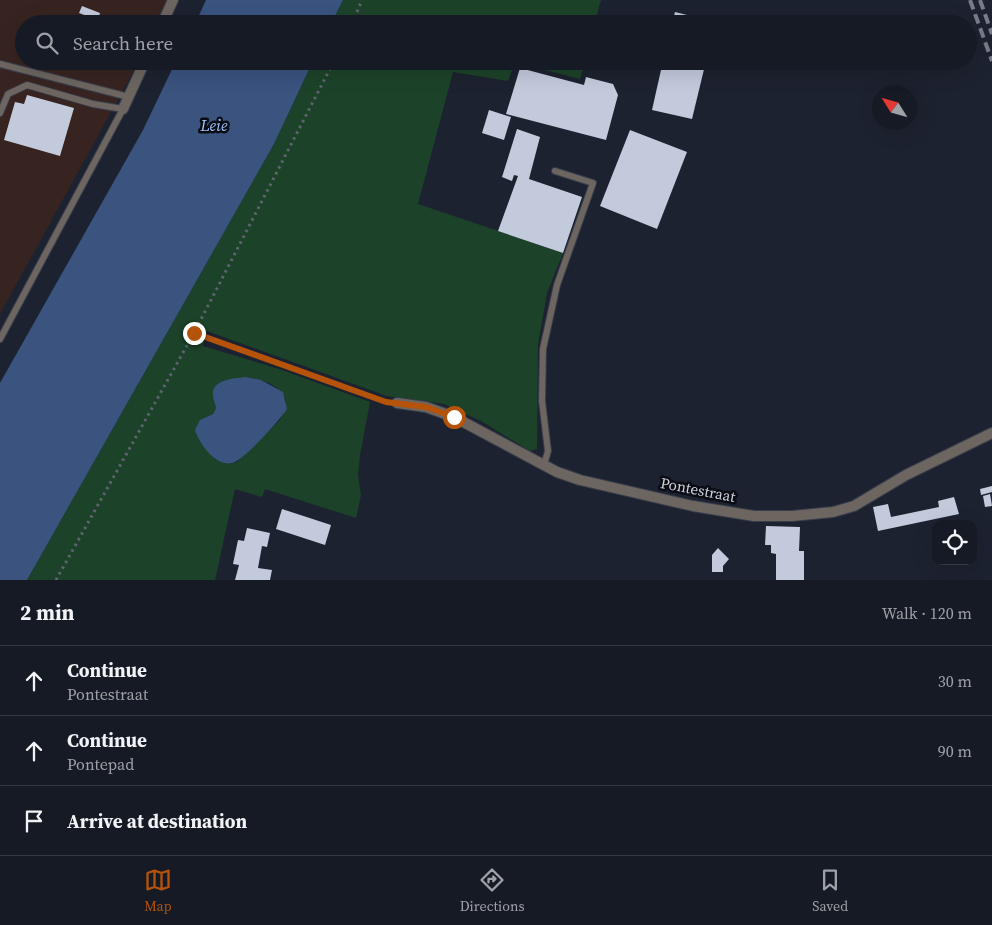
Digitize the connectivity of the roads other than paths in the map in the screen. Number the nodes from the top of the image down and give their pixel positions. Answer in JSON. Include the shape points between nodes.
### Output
{"nodes":[{"id":1,"x":173,"y":0,"type":"edge"},
{"id":2,"x":166,"y":15,"type":"edge"},
{"id":3,"x":0,"y":64,"type":"edge"},
{"id":4,"x":15,"y":68,"type":"edge"},
{"id":5,"x":23,"y":70,"type":"edge"},
{"id":6,"x":141,"y":70,"type":"edge"},
{"id":7,"x":129,"y":97,"type":"junction"},
{"id":8,"x":123,"y":109,"type":"junction"},
{"id":9,"x":0,"y":113,"type":"edge"},
{"id":10,"x":555,"y":171,"type":"dead end"},
{"id":11,"x":0,"y":338,"type":"edge"},
{"id":12,"x":398,"y":403,"type":"road end"},
{"id":13,"x":992,"y":433,"type":"edge"},
{"id":14,"x":544,"y":465,"type":"junction"}],
"edges":[{"from":1,"to":2,"type":"street"},
{"from":3,"to":4,"type":"lane"},
{"from":5,"to":7,"type":"lane"},
{"from":6,"to":7,"type":"street"},
{"from":7,"to":8,"type":"street"},
{"from":8,"to":9,"type":"lane","via":[[27,85],[8,94]]},
{"from":8,"to":11,"type":"lane"},
{"from":10,"to":14,"type":"lane","via":[[593,183],[557,285],[543,349],[542,401],[548,451]]},
{"from":12,"to":14,"type":"street","name":"Pontestraat","via":[[426,407],[454,417]]},
{"from":13,"to":14,"type":"street","name":"Pontestraat","via":[[906,475],[854,506],[833,512],[792,516],[754,516],[693,506],[604,487]]}]}
